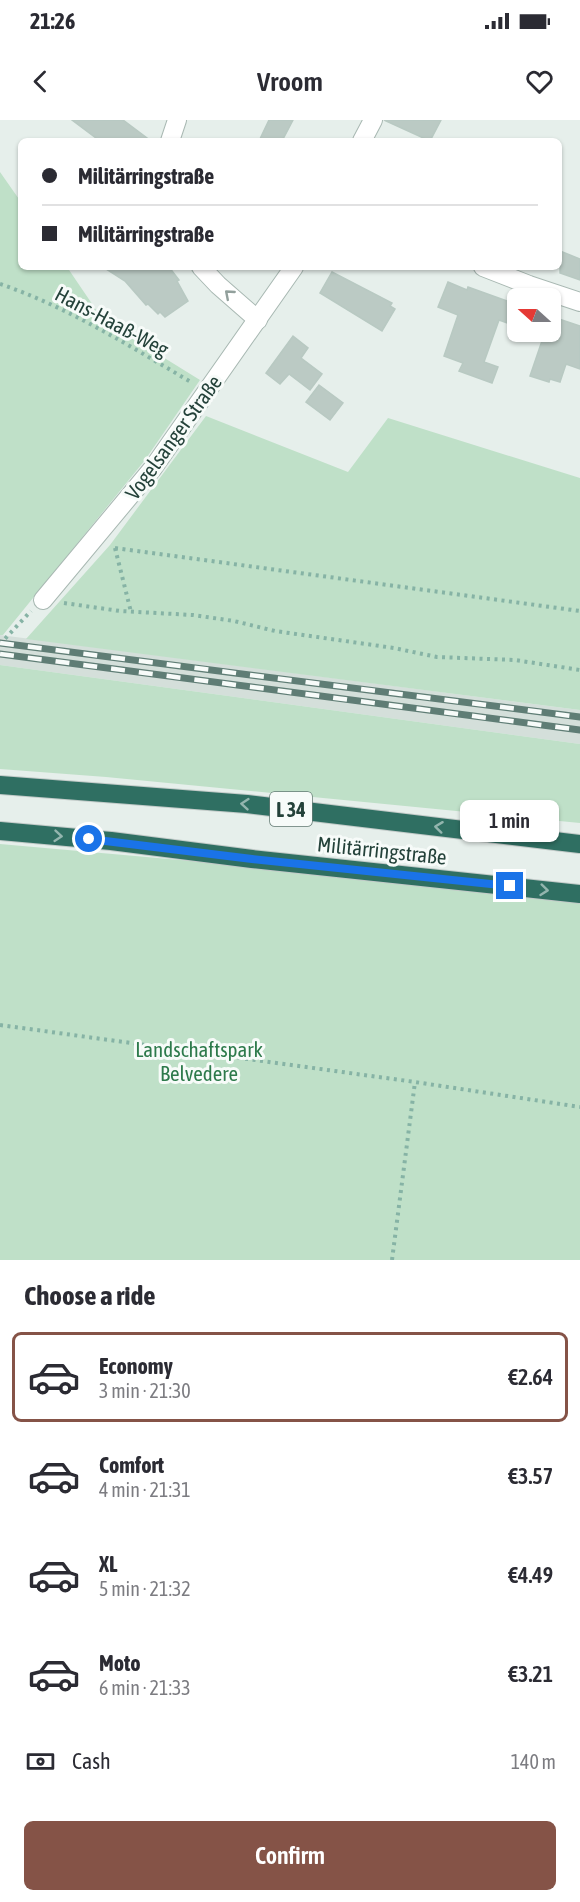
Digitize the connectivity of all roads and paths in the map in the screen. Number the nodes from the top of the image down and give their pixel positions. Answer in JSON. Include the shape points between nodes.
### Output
{"nodes":[{"id":1,"x":177,"y":120,"type":"edge"},
{"id":2,"x":373,"y":120,"type":"edge"},
{"id":3,"x":171,"y":138,"type":"edge"},
{"id":4,"x":364,"y":138,"type":"edge"},
{"id":5,"x":204,"y":270,"type":"edge"},
{"id":6,"x":292,"y":270,"type":"edge"},
{"id":7,"x":491,"y":270,"type":"edge"},
{"id":8,"x":0,"y":284,"type":"edge"},
{"id":9,"x":580,"y":302,"type":"edge"},
{"id":10,"x":258,"y":320,"type":"junction"},
{"id":11,"x":207,"y":392,"type":"junction"},
{"id":12,"x":97,"y":535,"type":"junction"},
{"id":13,"x":115,"y":548,"type":"junction"},
{"id":14,"x":43,"y":600,"type":"junction"},
{"id":15,"x":580,"y":611,"type":"edge"},
{"id":16,"x":131,"y":612,"type":"junction"},
{"id":17,"x":0,"y":644,"type":"edge"},
{"id":18,"x":580,"y":670,"type":"edge"},
{"id":19,"x":0,"y":785,"type":"edge"},
{"id":20,"x":0,"y":831,"type":"edge"},
{"id":21,"x":580,"y":844,"type":"edge"},
{"id":22,"x":580,"y":894,"type":"edge"},
{"id":23,"x":0,"y":1025,"type":"edge"},
{"id":24,"x":415,"y":1082,"type":"junction"},
{"id":25,"x":580,"y":1107,"type":"edge"},
{"id":26,"x":392,"y":1260,"type":"edge"}],
"edges":[{"from":1,"to":3,"type":"street"},
{"from":2,"to":4,"type":"street"},
{"from":10,"to":5,"type":"street","one_way":true},
{"from":6,"to":10,"type":"street","name":"Vogelsanger Straße"},
{"from":7,"to":9,"type":"street"},
{"from":8,"to":11,"type":"path","name":"Hans-Haaß-Weg","via":[[88,322]]},
{"from":10,"to":11,"type":"street","name":"Vogelsanger Straße"},
{"from":11,"to":12,"type":"street","name":"Vogelsanger Straße","via":[[153,468]]},
{"from":12,"to":13,"type":"path"},
{"from":12,"to":14,"type":"street","name":"Vogelsanger Straße"},
{"from":13,"to":15,"type":"path"},
{"from":13,"to":16,"type":"path"},
{"from":14,"to":16,"type":"path"},
{"from":14,"to":17,"type":"path"},
{"from":16,"to":18,"type":"path","via":[[203,616],[275,632],[437,657],[515,660]]},
{"from":21,"to":19,"type":"highway","name":"Militärringstraße","number":"L 34","one_way":true,"via":[[246,804]]},
{"from":20,"to":22,"type":"highway","name":"Militärringstraße","one_way":true},
{"from":23,"to":24,"type":"path"},
{"from":24,"to":25,"type":"path"},
{"from":24,"to":26,"type":"path"}]}
